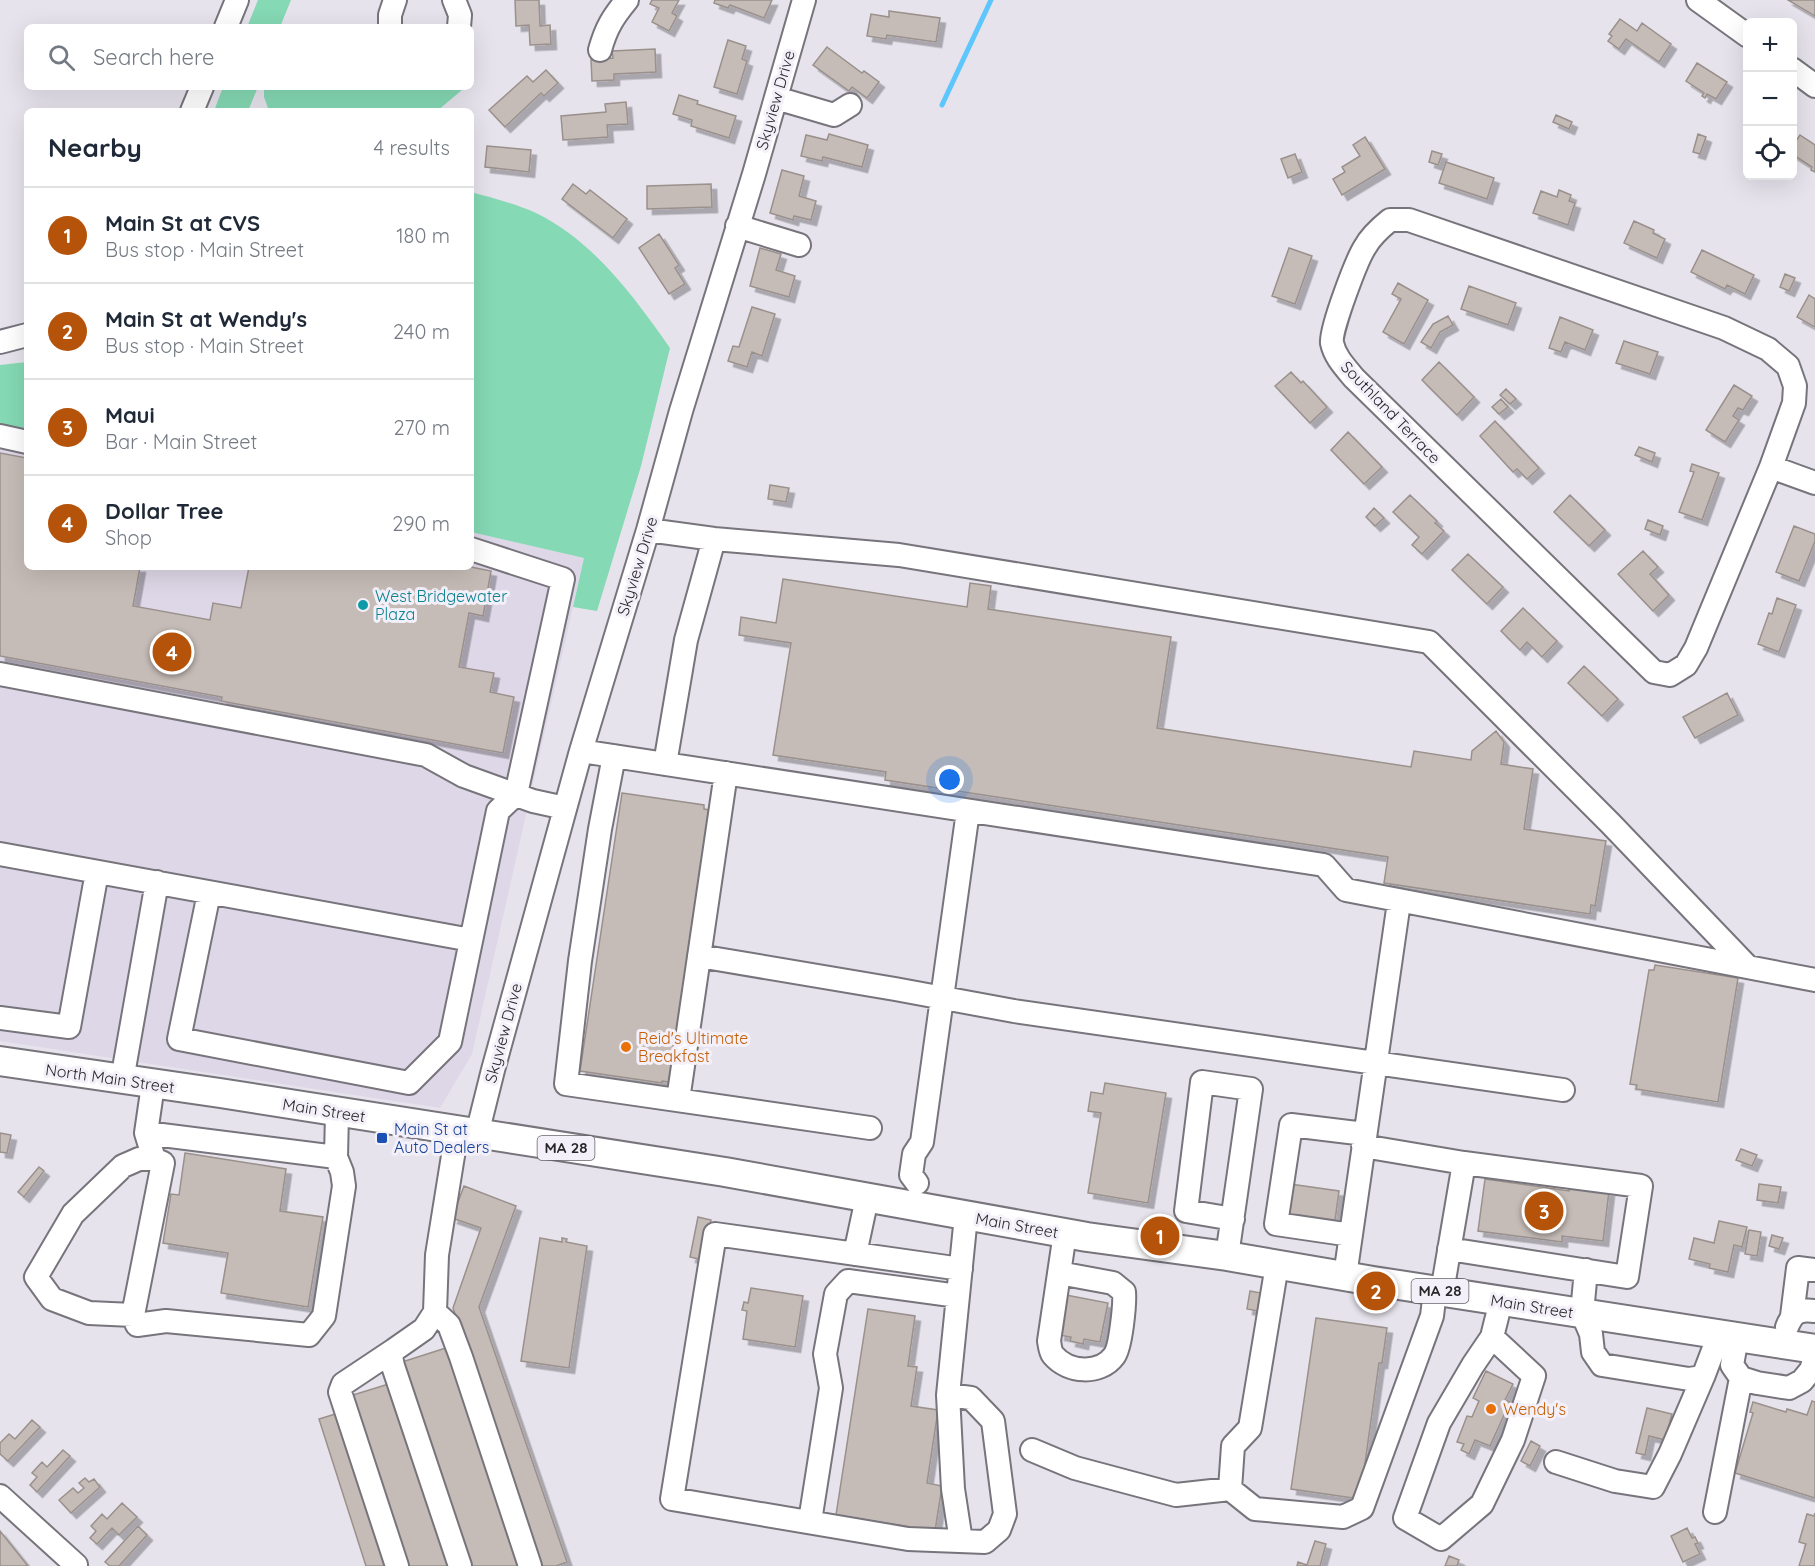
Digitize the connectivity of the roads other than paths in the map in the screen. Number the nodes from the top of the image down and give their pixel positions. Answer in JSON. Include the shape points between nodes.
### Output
{"nodes":[{"id":1,"x":237,"y":0,"type":"edge"},
{"id":2,"x":395,"y":0,"type":"edge"},
{"id":3,"x":454,"y":0,"type":"edge"},
{"id":4,"x":627,"y":0,"type":"edge"},
{"id":5,"x":804,"y":0,"type":"edge"},
{"id":6,"x":1698,"y":0,"type":"edge"},
{"id":7,"x":227,"y":24,"type":"edge"},
{"id":8,"x":390,"y":24,"type":"edge"},
{"id":9,"x":459,"y":24,"type":"edge"},
{"id":10,"x":1743,"y":32,"type":"edge"},
{"id":11,"x":600,"y":50,"type":"dead end"},
{"id":12,"x":1796,"y":72,"type":"edge"},
{"id":13,"x":1815,"y":86,"type":"edge"},
{"id":14,"x":201,"y":90,"type":"edge"},
{"id":15,"x":776,"y":98,"type":"junction"},
{"id":16,"x":850,"y":105,"type":"dead end"},
{"id":17,"x":193,"y":108,"type":"edge"},
{"id":18,"x":737,"y":226,"type":"junction"},
{"id":19,"x":799,"y":245,"type":"dead end"},
{"id":20,"x":24,"y":336,"type":"edge"},
{"id":21,"x":0,"y":342,"type":"edge"},
{"id":22,"x":0,"y":436,"type":"edge"},
{"id":23,"x":24,"y":441,"type":"edge"},
{"id":24,"x":1771,"y":467,"type":"junction"},
{"id":25,"x":1815,"y":483,"type":"edge"},
{"id":26,"x":648,"y":530,"type":"junction"},
{"id":27,"x":714,"y":539,"type":"junction"},
{"id":28,"x":474,"y":550,"type":"edge"},
{"id":29,"x":0,"y":674,"type":"edge"},
{"id":30,"x":581,"y":751,"type":"junction"},
{"id":31,"x":614,"y":756,"type":"junction"},
{"id":32,"x":665,"y":764,"type":"junction"},
{"id":33,"x":726,"y":774,"type":"junction"},
{"id":34,"x":516,"y":794,"type":"junction"},
{"id":35,"x":565,"y":808,"type":"junction"},
{"id":36,"x":968,"y":811,"type":"junction"},
{"id":37,"x":0,"y":855,"type":"edge"},
{"id":38,"x":97,"y":872,"type":"junction"},
{"id":39,"x":157,"y":882,"type":"junction"},
{"id":40,"x":209,"y":893,"type":"junction"},
{"id":41,"x":1399,"y":902,"type":"junction"},
{"id":42,"x":471,"y":940,"type":"junction"},
{"id":43,"x":699,"y":956,"type":"junction"},
{"id":44,"x":1748,"y":967,"type":"junction"},
{"id":45,"x":1815,"y":980,"type":"edge"},
{"id":46,"x":941,"y":997,"type":"junction"},
{"id":47,"x":0,"y":1018,"type":"edge"},
{"id":48,"x":0,"y":1061,"type":"edge"},
{"id":49,"x":1375,"y":1062,"type":"junction"},
{"id":50,"x":122,"y":1080,"type":"junction"},
{"id":51,"x":153,"y":1084,"type":"junction"},
{"id":52,"x":1563,"y":1090,"type":"dead end"},
{"id":53,"x":220,"y":1093,"type":"joint"},
{"id":54,"x":678,"y":1100,"type":"junction"},
{"id":55,"x":337,"y":1113,"type":"junction"},
{"id":56,"x":870,"y":1128,"type":"dead end"},
{"id":57,"x":146,"y":1133,"type":"junction"},
{"id":58,"x":467,"y":1133,"type":"junction"},
{"id":59,"x":1364,"y":1140,"type":"junction"},
{"id":60,"x":336,"y":1157,"type":"junction"},
{"id":61,"x":154,"y":1159,"type":"junction"},
{"id":62,"x":1464,"y":1162,"type":"junction"},
{"id":63,"x":914,"y":1195,"type":"junction"},
{"id":64,"x":867,"y":1198,"type":"junction"},
{"id":65,"x":966,"y":1216,"type":"junction"},
{"id":66,"x":1233,"y":1219,"type":"junction"},
{"id":67,"x":1065,"y":1233,"type":"junction"},
{"id":68,"x":1351,"y":1235,"type":"junction"},
{"id":69,"x":1449,"y":1249,"type":"junction"},
{"id":70,"x":855,"y":1254,"type":"junction"},
{"id":71,"x":1227,"y":1256,"type":"junction"},
{"id":72,"x":1277,"y":1265,"type":"junction"},
{"id":73,"x":961,"y":1269,"type":"junction"},
{"id":74,"x":1586,"y":1270,"type":"junction"},
{"id":75,"x":1815,"y":1270,"type":"edge"},
{"id":76,"x":1059,"y":1272,"type":"junction"},
{"id":77,"x":1345,"y":1276,"type":"junction"},
{"id":78,"x":1439,"y":1291,"type":"junction"},
{"id":79,"x":958,"y":1296,"type":"junction"},
{"id":80,"x":1501,"y":1301,"type":"junction"},
{"id":81,"x":1815,"y":1311,"type":"edge"},
{"id":82,"x":435,"y":1312,"type":"junction"},
{"id":83,"x":1582,"y":1313,"type":"junction"},
{"id":84,"x":133,"y":1315,"type":"junction"},
{"id":85,"x":1792,"y":1316,"type":"junction"},
{"id":86,"x":1728,"y":1336,"type":"junction"},
{"id":87,"x":1492,"y":1338,"type":"junction"},
{"id":88,"x":1784,"y":1344,"type":"junction"},
{"id":89,"x":1815,"y":1349,"type":"edge"},
{"id":90,"x":394,"y":1350,"type":"junction"},
{"id":91,"x":1815,"y":1357,"type":"edge"},
{"id":92,"x":1703,"y":1377,"type":"junction"},
{"id":93,"x":1741,"y":1378,"type":"junction"},
{"id":94,"x":948,"y":1395,"type":"junction"},
{"id":95,"x":1032,"y":1450,"type":"dead end"},
{"id":96,"x":1556,"y":1462,"type":"dead end"},
{"id":97,"x":1230,"y":1490,"type":"junction"},
{"id":98,"x":0,"y":1496,"type":"edge"},
{"id":99,"x":1715,"y":1512,"type":"dead end"},
{"id":100,"x":810,"y":1521,"type":"junction"},
{"id":101,"x":961,"y":1541,"type":"junction"},
{"id":102,"x":63,"y":1562,"type":"edge"},
{"id":103,"x":398,"y":1566,"type":"edge"},
{"id":104,"x":460,"y":1566,"type":"edge"},
{"id":105,"x":530,"y":1566,"type":"edge"}],
"edges":[{"from":1,"to":7,"type":"street"},
{"from":2,"to":8,"type":"street"},
{"from":3,"to":9,"type":"street"},
{"from":4,"to":11,"type":"street","via":[[611,19]]},
{"from":5,"to":15,"type":"street","name":"Skyview Drive"},
{"from":6,"to":10,"type":"street"},
{"from":12,"to":13,"type":"street"},
{"from":14,"to":17,"type":"street"},
{"from":15,"to":16,"type":"street","via":[[834,115]]},
{"from":15,"to":18,"type":"street","name":"Skyview Drive"},
{"from":18,"to":19,"type":"street"},
{"from":18,"to":26,"type":"street","name":"Skyview Drive"},
{"from":20,"to":21,"type":"street"},
{"from":22,"to":23,"type":"street"},
{"from":24,"to":24,"type":"street","name":"Southland Terrace","via":[[1696,648],[1686,665],[1670,675],[1654,672],[1339,359],[1332,341],[1335,320],[1363,248],[1390,220],[1409,220],[1724,328],[1768,348],[1788,366],[1794,386],[1794,403]]},
{"from":24,"to":25,"type":"street"},
{"from":26,"to":27,"type":"street"},
{"from":26,"to":30,"type":"street","name":"Skyview Drive"},
{"from":27,"to":32,"type":"street","via":[[686,640]]},
{"from":27,"to":44,"type":"street","via":[[899,555],[1429,642]]},
{"from":28,"to":34,"type":"street","via":[[563,579]]},
{"from":29,"to":34,"type":"street","via":[[426,755],[464,776]]},
{"from":30,"to":31,"type":"street"},
{"from":30,"to":35,"type":"street","name":"Skyview Drive"},
{"from":31,"to":32,"type":"street"},
{"from":31,"to":54,"type":"street","via":[[580,961],[566,1084]]},
{"from":32,"to":33,"type":"street"},
{"from":33,"to":36,"type":"street"},
{"from":33,"to":43,"type":"street"},
{"from":34,"to":35,"type":"street"},
{"from":34,"to":42,"type":"street","via":[[498,811]]},
{"from":35,"to":58,"type":"street","name":"Skyview Drive","via":[[493,1070]]},
{"from":36,"to":41,"type":"street","via":[[1324,865],[1346,890]]},
{"from":36,"to":46,"type":"street"},
{"from":37,"to":38,"type":"street"},
{"from":38,"to":39,"type":"street"},
{"from":38,"to":47,"type":"street","via":[[69,1027]]},
{"from":39,"to":40,"type":"street"},
{"from":39,"to":50,"type":"street"},
{"from":40,"to":42,"type":"street"},
{"from":40,"to":42,"type":"street","via":[[179,1039],[409,1083],[450,1042]]},
{"from":41,"to":44,"type":"street"},
{"from":41,"to":49,"type":"street"},
{"from":43,"to":46,"type":"street"},
{"from":43,"to":54,"type":"street"},
{"from":44,"to":45,"type":"street"},
{"from":46,"to":49,"type":"street","via":[[1014,1011]]},
{"from":46,"to":63,"type":"street","via":[[922,1143],[928,1157],[924,1178]]},
{"from":48,"to":50,"type":"main road","name":"North Main Street","number":"MA 28"},
{"from":49,"to":52,"type":"street"},
{"from":49,"to":59,"type":"street"},
{"from":50,"to":51,"type":"main road","name":"North Main Street","number":"MA 28"},
{"from":51,"to":53,"type":"main road","name":"North Main Street","number":"MA 28"},
{"from":51,"to":57,"type":"street"},
{"from":53,"to":55,"type":"main road","name":"Main Street","number":"MA 28"},
{"from":54,"to":56,"type":"street"},
{"from":55,"to":58,"type":"main road","name":"Main Street","number":"MA 28"},
{"from":55,"to":60,"type":"street"},
{"from":57,"to":60,"type":"street"},
{"from":57,"to":61,"type":"street"},
{"from":58,"to":64,"type":"main road","name":"Main Street","number":"MA 28"},
{"from":58,"to":82,"type":"street","name":"Skyview Drive","via":[[437,1255]]},
{"from":59,"to":62,"type":"street"},
{"from":59,"to":68,"type":"street"},
{"from":59,"to":68,"type":"street","via":[[1290,1125],[1276,1224]]},
{"from":60,"to":84,"type":"street","via":[[344,1186],[326,1305],[324,1316],[309,1335],[166,1321],[137,1325]]},
{"from":61,"to":84,"type":"street","via":[[163,1163]]},
{"from":61,"to":84,"type":"street","via":[[138,1159],[123,1166],[73,1214],[36,1277],[52,1299],[89,1313]]},
{"from":62,"to":69,"type":"street"},
{"from":62,"to":74,"type":"street","via":[[1641,1186],[1628,1277]]},
{"from":63,"to":64,"type":"main road","name":"Main Street","number":"MA 28"},
{"from":63,"to":65,"type":"main road","name":"Main Street","number":"MA 28"},
{"from":64,"to":70,"type":"street"},
{"from":65,"to":67,"type":"main road","name":"Main Street","number":"MA 28"},
{"from":65,"to":73,"type":"street"},
{"from":66,"to":66,"type":"street","via":[[1251,1089],[1202,1082],[1186,1211]]},
{"from":66,"to":71,"type":"street"},
{"from":67,"to":71,"type":"main road","name":"Main Street","number":"MA 28"},
{"from":67,"to":76,"type":"street"},
{"from":68,"to":77,"type":"street"},
{"from":69,"to":74,"type":"street"},
{"from":69,"to":78,"type":"street"},
{"from":70,"to":73,"type":"street"},
{"from":70,"to":100,"type":"street","via":[[715,1234],[672,1499]]},
{"from":71,"to":72,"type":"main road","name":"Main Street","number":"MA 28"},
{"from":72,"to":77,"type":"main road","name":"Main Street","number":"MA 28"},
{"from":72,"to":97,"type":"street","via":[[1250,1428],[1233,1446]]},
{"from":73,"to":79,"type":"street"},
{"from":74,"to":83,"type":"street"},
{"from":75,"to":85,"type":"street","via":[[1798,1268]]},
{"from":76,"to":76,"type":"street","via":[[1048,1341],[1052,1353],[1066,1366],[1087,1370],[1105,1366],[1116,1354],[1124,1292],[1113,1283]]},
{"from":77,"to":78,"type":"main road","name":"Main Street","number":"MA 28"},
{"from":78,"to":80,"type":"main road","name":"Main Street","number":"MA 28"},
{"from":78,"to":97,"type":"street","via":[[1362,1508],[1343,1516],[1255,1509]]},
{"from":79,"to":94,"type":"street"},
{"from":79,"to":100,"type":"street","via":[[848,1281],[836,1294],[825,1354],[831,1388]]},
{"from":80,"to":83,"type":"main road","name":"Main Street","number":"MA 28"},
{"from":80,"to":87,"type":"street"},
{"from":81,"to":85,"type":"street","via":[[1803,1310]]},
{"from":82,"to":90,"type":"street","via":[[424,1329]]},
{"from":82,"to":105,"type":"street","via":[[449,1325],[461,1357]]},
{"from":83,"to":86,"type":"main road","name":"Main Street","number":"MA 28"},
{"from":83,"to":92,"type":"street","via":[[1593,1352],[1602,1365],[1689,1379]]},
{"from":85,"to":88,"type":"street"},
{"from":86,"to":88,"type":"main road","name":"Main Street","number":"MA 28"},
{"from":86,"to":92,"type":"street"},
{"from":86,"to":93,"type":"street","via":[[1732,1365]]},
{"from":87,"to":87,"type":"street","via":[[1439,1424],[1405,1518],[1440,1539],[1482,1504],[1513,1440],[1534,1376]]},
{"from":88,"to":89,"type":"main road","name":"Main Street","number":"MA 28"},
{"from":90,"to":103,"type":"street","via":[[343,1384],[340,1392]]},
{"from":90,"to":104,"type":"street","via":[[393,1366]]},
{"from":91,"to":93,"type":"street","via":[[1802,1381],[1789,1388]]},
{"from":92,"to":96,"type":"street","via":[[1653,1487],[1615,1481]]},
{"from":93,"to":99,"type":"street"},
{"from":94,"to":101,"type":"street","via":[[953,1489]]},
{"from":94,"to":101,"type":"street","via":[[971,1398],[993,1421],[1005,1514],[999,1530],[985,1542]]},
{"from":95,"to":97,"type":"street","via":[[1075,1468],[1176,1494]]},
{"from":98,"to":102,"type":"street"},
{"from":100,"to":101,"type":"street","via":[[908,1539]]}]}
